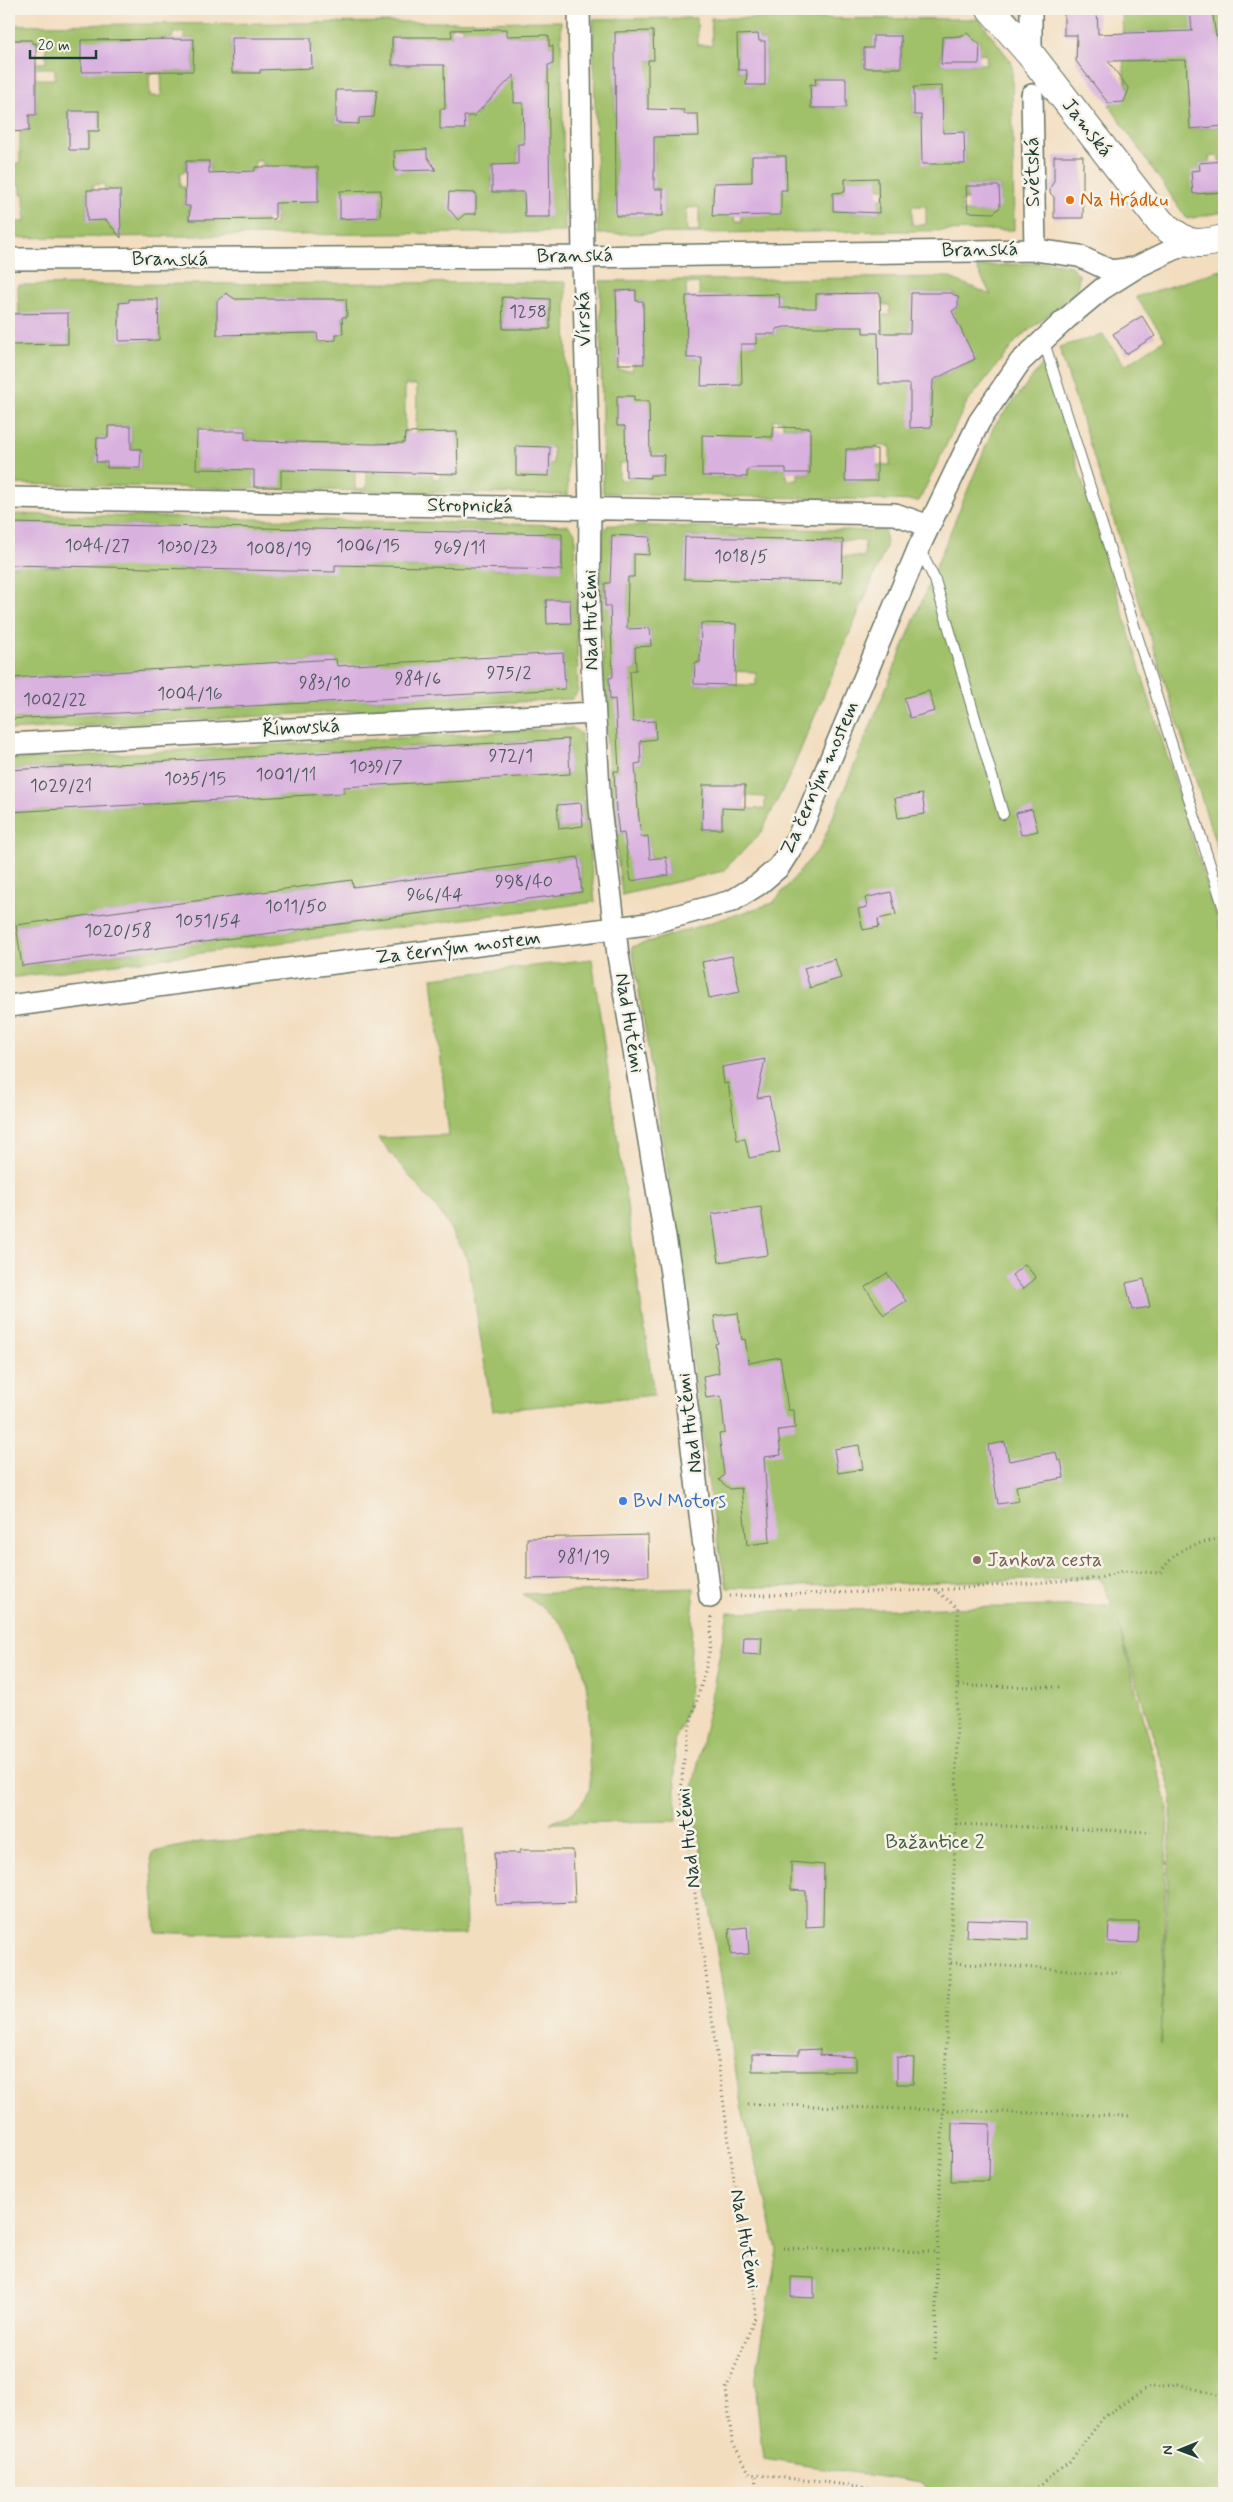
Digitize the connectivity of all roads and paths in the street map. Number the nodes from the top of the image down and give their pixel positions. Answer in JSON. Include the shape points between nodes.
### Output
{"nodes":[{"id":1,"x":579,"y":9,"type":"edge"},
{"id":2,"x":991,"y":9,"type":"edge"},
{"id":3,"x":1031,"y":9,"type":"edge"},
{"id":4,"x":1031,"y":55,"type":"junction"},
{"id":5,"x":1032,"y":95,"type":"dead end"},
{"id":6,"x":1224,"y":240,"type":"edge"},
{"id":7,"x":1187,"y":243,"type":"junction"},
{"id":8,"x":1035,"y":250,"type":"junction"},
{"id":9,"x":583,"y":256,"type":"junction"},
{"id":10,"x":9,"y":259,"type":"edge"},
{"id":11,"x":1137,"y":267,"type":"junction"},
{"id":12,"x":1043,"y":339,"type":"junction"},
{"id":13,"x":9,"y":498,"type":"edge"},
{"id":14,"x":590,"y":508,"type":"junction"},
{"id":15,"x":929,"y":526,"type":"junction"},
{"id":16,"x":919,"y":547,"type":"junction"},
{"id":17,"x":594,"y":713,"type":"junction"},
{"id":18,"x":9,"y":744,"type":"edge"},
{"id":19,"x":1003,"y":814,"type":"dead end"},
{"id":20,"x":1224,"y":909,"type":"edge"},
{"id":21,"x":614,"y":928,"type":"junction"},
{"id":22,"x":9,"y":1006,"type":"edge"},
{"id":23,"x":1224,"y":1537,"type":"edge"},
{"id":24,"x":936,"y":1590,"type":"junction"},
{"id":25,"x":710,"y":1597,"type":"junction"},
{"id":26,"x":958,"y":1686,"type":"junction"},
{"id":27,"x":1061,"y":1687,"type":"dead end"},
{"id":28,"x":956,"y":1824,"type":"junction"},
{"id":29,"x":1151,"y":1832,"type":"dead end"},
{"id":30,"x":951,"y":1964,"type":"junction"},
{"id":31,"x":1121,"y":1973,"type":"dead end"},
{"id":32,"x":748,"y":2104,"type":"dead end"},
{"id":33,"x":945,"y":2111,"type":"junction"},
{"id":34,"x":1129,"y":2116,"type":"dead end"},
{"id":35,"x":783,"y":2248,"type":"dead end"},
{"id":36,"x":937,"y":2252,"type":"junction"},
{"id":37,"x":935,"y":2360,"type":"dead end"},
{"id":38,"x":1224,"y":2396,"type":"edge"},
{"id":39,"x":756,"y":2476,"type":"junction"},
{"id":40,"x":755,"y":2493,"type":"edge"},
{"id":41,"x":898,"y":2493,"type":"edge"},
{"id":42,"x":1030,"y":2493,"type":"edge"}],
"edges":[{"from":1,"to":9,"type":"street","name":"Vírská"},
{"from":2,"to":4,"type":"street","name":"Jamská"},
{"from":3,"to":4,"type":"street"},
{"from":4,"to":7,"type":"street","name":"Jamská","via":[[1162,223]]},
{"from":5,"to":8,"type":"street","name":"Světská"},
{"from":6,"to":7,"type":"street","name":"Za černým mostem"},
{"from":7,"to":11,"type":"street","name":"Za černým mostem"},
{"from":8,"to":9,"type":"street","name":"Branská"},
{"from":8,"to":11,"type":"street","name":"Branská","via":[[1079,256],[1110,271]]},
{"from":9,"to":10,"type":"street","name":"Branská"},
{"from":9,"to":14,"type":"street","name":"Vírská"},
{"from":11,"to":12,"type":"street","name":"Za černým mostem","via":[[1102,289]]},
{"from":12,"to":15,"type":"street","name":"Za černým mostem","via":[[1020,362],[979,422]]},
{"from":12,"to":20,"type":"lane"},
{"from":13,"to":14,"type":"street","name":"Stropnická"},
{"from":14,"to":15,"type":"street","name":"Stropnická","via":[[895,514]]},
{"from":14,"to":17,"type":"street","name":"Nad Hutěmi","via":[[589,610]]},
{"from":15,"to":16,"type":"street","name":"Za černým mostem"},
{"from":16,"to":19,"type":"lane","via":[[935,580]]},
{"from":16,"to":21,"type":"street","name":"Za černým mostem","via":[[798,837],[779,867],[732,901],[647,924]]},
{"from":17,"to":18,"type":"street","name":"Římovská"},
{"from":17,"to":21,"type":"street","name":"Nad Hutěmi","via":[[600,808]]},
{"from":21,"to":22,"type":"street","name":"Za černým mostem"},
{"from":21,"to":25,"type":"street","name":"Nad Hutěmi","via":[[671,1273]]},
{"from":23,"to":24,"type":"path","via":[[1189,1546],[1172,1555],[1160,1573],[1123,1571],[1100,1578]]},
{"from":24,"to":25,"type":"path"},
{"from":24,"to":26,"type":"path","via":[[958,1608]]},
{"from":25,"to":39,"type":"path","name":"Nad Hutěmi","via":[[712,1628],[707,1665],[687,1735],[681,1791],[740,2223],[756,2296],[755,2318],[726,2389],[732,2441],[750,2474]]},
{"from":26,"to":27,"type":"path"},
{"from":26,"to":28,"type":"path"},
{"from":28,"to":29,"type":"path"},
{"from":28,"to":30,"type":"path"},
{"from":30,"to":31,"type":"path"},
{"from":30,"to":33,"type":"path"},
{"from":32,"to":33,"type":"path"},
{"from":33,"to":34,"type":"path"},
{"from":33,"to":36,"type":"path"},
{"from":35,"to":36,"type":"path"},
{"from":36,"to":37,"type":"path"},
{"from":38,"to":42,"type":"path","via":[[1178,2384],[1146,2388],[1104,2417],[1070,2461]]},
{"from":39,"to":40,"type":"path"},
{"from":39,"to":41,"type":"path"}]}
